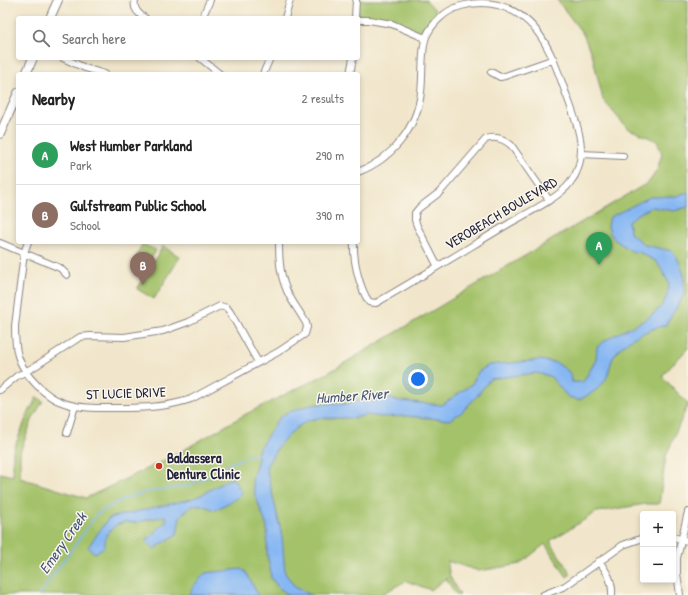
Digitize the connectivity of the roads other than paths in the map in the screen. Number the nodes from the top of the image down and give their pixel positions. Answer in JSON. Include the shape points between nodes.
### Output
{"nodes":[{"id":1,"x":58,"y":0,"type":"edge"},
{"id":2,"x":136,"y":0,"type":"edge"},
{"id":3,"x":210,"y":0,"type":"edge"},
{"id":4,"x":290,"y":0,"type":"edge"},
{"id":5,"x":356,"y":0,"type":"edge"},
{"id":6,"x":51,"y":16,"type":"edge"},
{"id":7,"x":142,"y":16,"type":"edge"},
{"id":8,"x":203,"y":16,"type":"edge"},
{"id":9,"x":286,"y":16,"type":"edge"},
{"id":10,"x":355,"y":16,"type":"edge"},
{"id":11,"x":360,"y":20,"type":"edge"},
{"id":12,"x":425,"y":38,"type":"junction"},
{"id":13,"x":554,"y":59,"type":"junction"},
{"id":14,"x":32,"y":60,"type":"edge"},
{"id":15,"x":67,"y":60,"type":"edge"},
{"id":16,"x":202,"y":60,"type":"edge"},
{"id":17,"x":269,"y":60,"type":"edge"},
{"id":18,"x":353,"y":60,"type":"edge"},
{"id":19,"x":27,"y":72,"type":"edge"},
{"id":20,"x":96,"y":72,"type":"edge"},
{"id":21,"x":216,"y":72,"type":"edge"},
{"id":22,"x":264,"y":72,"type":"edge"},
{"id":23,"x":350,"y":72,"type":"edge"},
{"id":24,"x":491,"y":72,"type":"dead end"},
{"id":25,"x":16,"y":97,"type":"edge"},
{"id":26,"x":1,"y":130,"type":"edge"},
{"id":27,"x":581,"y":154,"type":"junction"},
{"id":28,"x":623,"y":156,"type":"dead end"},
{"id":29,"x":360,"y":171,"type":"edge"},
{"id":30,"x":549,"y":200,"type":"junction"},
{"id":31,"x":0,"y":243,"type":"edge"},
{"id":32,"x":27,"y":244,"type":"edge"},
{"id":33,"x":279,"y":244,"type":"edge"},
{"id":34,"x":354,"y":244,"type":"edge"},
{"id":35,"x":24,"y":253,"type":"junction"},
{"id":36,"x":438,"y":265,"type":"junction"},
{"id":37,"x":67,"y":275,"type":"dead end"},
{"id":38,"x":258,"y":362,"type":"junction"},
{"id":39,"x":27,"y":371,"type":"junction"},
{"id":40,"x":0,"y":390,"type":"edge"},
{"id":41,"x":75,"y":406,"type":"junction"},
{"id":42,"x":67,"y":432,"type":"dead end"},
{"id":43,"x":688,"y":512,"type":"edge"},
{"id":44,"x":676,"y":538,"type":"edge"},
{"id":45,"x":640,"y":539,"type":"edge"},
{"id":46,"x":681,"y":539,"type":"junction"},
{"id":47,"x":688,"y":541,"type":"edge"},
{"id":48,"x":599,"y":561,"type":"junction"},
{"id":49,"x":543,"y":595,"type":"edge"},
{"id":50,"x":612,"y":595,"type":"edge"},
{"id":51,"x":680,"y":595,"type":"edge"}],
"edges":[{"from":1,"to":6,"type":"main road"},
{"from":2,"to":7,"type":"street","via":[[135,8]]},
{"from":3,"to":8,"type":"street"},
{"from":4,"to":9,"type":"street"},
{"from":5,"to":10,"type":"street"},
{"from":11,"to":12,"type":"street","via":[[392,24]]},
{"from":12,"to":13,"type":"street","name":"VEROBEACH BOULEVARD","via":[[438,20],[455,8],[475,2],[489,3],[514,11],[527,20],[542,36]]},
{"from":12,"to":29,"type":"street","via":[[419,106],[411,126],[392,151],[372,166]]},
{"from":13,"to":24,"type":"street","via":[[503,77]]},
{"from":13,"to":27,"type":"street","name":"VEROBEACH BOULEVARD","via":[[578,126]]},
{"from":14,"to":19,"type":"main road"},
{"from":15,"to":20,"type":"street"},
{"from":16,"to":21,"type":"street"},
{"from":17,"to":22,"type":"street"},
{"from":18,"to":23,"type":"street"},
{"from":25,"to":26,"type":"main road"},
{"from":27,"to":28,"type":"street"},
{"from":27,"to":30,"type":"street","name":"VEROBEACH BOULEVARD","via":[[570,184]]},
{"from":30,"to":36,"type":"street","name":"VEROBEACH BOULEVARD"},
{"from":30,"to":36,"type":"street","via":[[511,145],[502,139],[486,139],[440,192],[415,213],[417,226]]},
{"from":31,"to":35,"type":"street"},
{"from":32,"to":35,"type":"street","name":"ST LUCIE DRIVE"},
{"from":33,"to":38,"type":"street","name":"ST LUCIE DRIVE","via":[[279,266],[284,284],[307,330],[298,339]]},
{"from":34,"to":36,"type":"street","name":"VEROBEACH BOULEVARD","via":[[360,280],[368,300],[372,303]]},
{"from":35,"to":37,"type":"street","via":[[60,268]]},
{"from":35,"to":39,"type":"street","name":"ST LUCIE DRIVE","via":[[15,338],[19,358]]},
{"from":38,"to":39,"type":"street","via":[[230,312],[220,306],[163,331],[124,337],[80,337]]},
{"from":38,"to":41,"type":"street","name":"ST LUCIE DRIVE","via":[[202,394],[181,402],[130,408]]},
{"from":39,"to":40,"type":"street"},
{"from":39,"to":41,"type":"street","name":"ST LUCIE DRIVE","via":[[33,381],[48,395]]},
{"from":41,"to":42,"type":"street"},
{"from":43,"to":46,"type":"street"},
{"from":44,"to":46,"type":"street"},
{"from":45,"to":48,"type":"street","via":[[624,545]]},
{"from":46,"to":47,"type":"street"},
{"from":46,"to":51,"type":"street","via":[[676,565]]},
{"from":48,"to":49,"type":"street","via":[[564,586]]},
{"from":48,"to":50,"type":"street","via":[[609,576]]}]}
